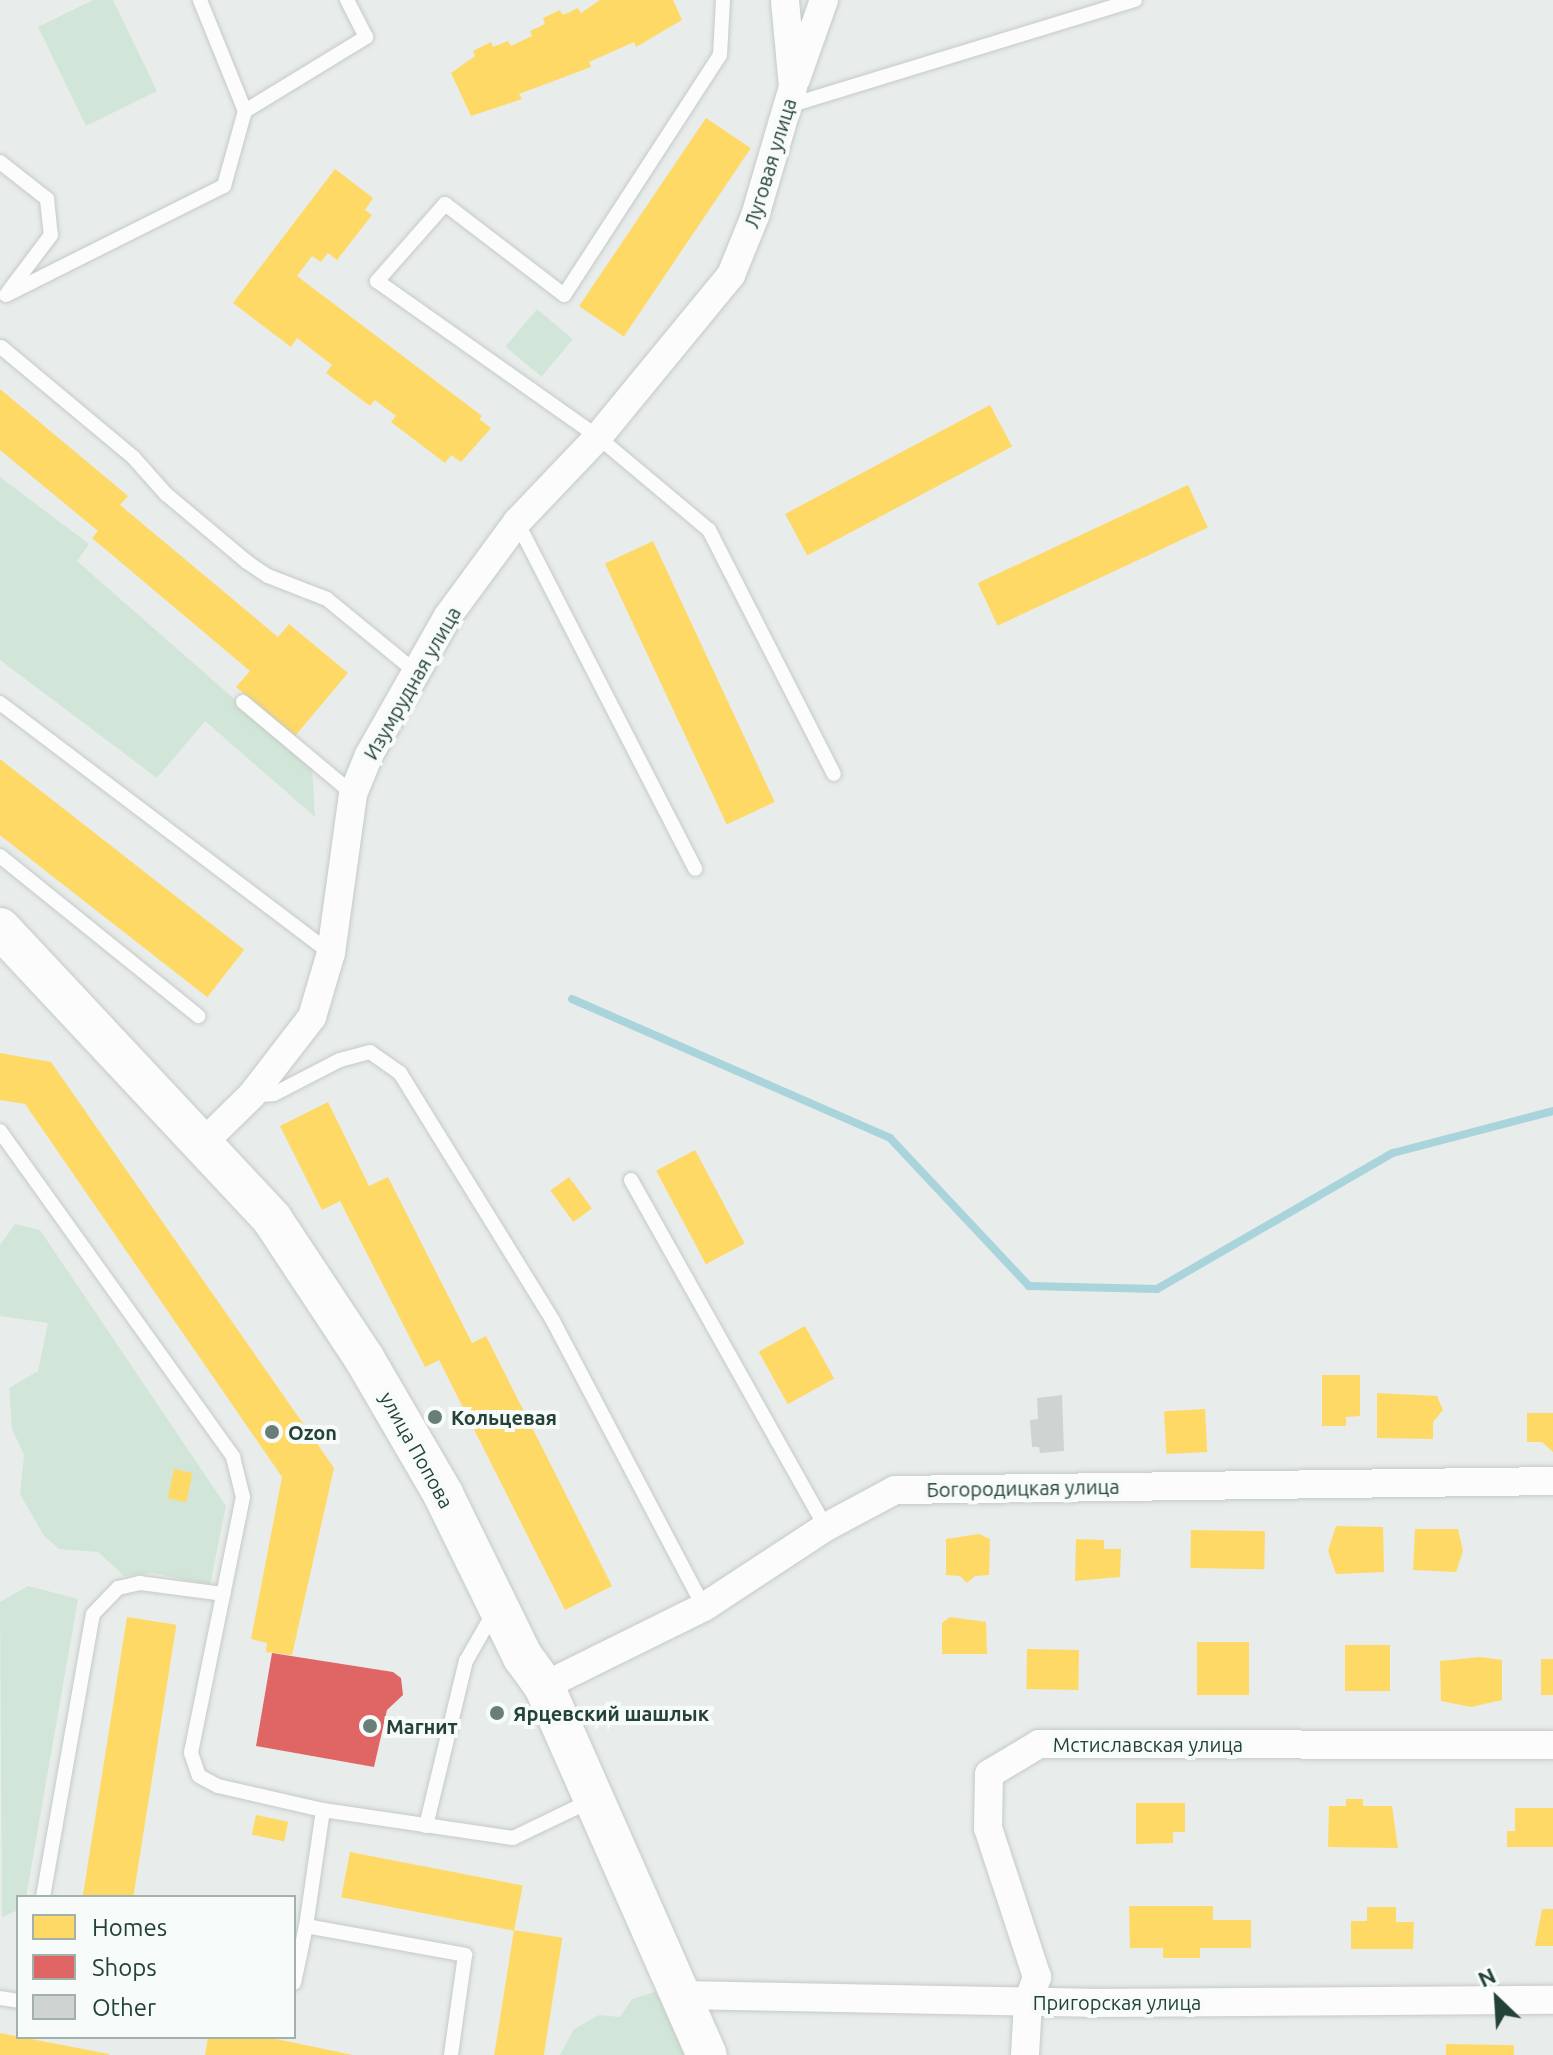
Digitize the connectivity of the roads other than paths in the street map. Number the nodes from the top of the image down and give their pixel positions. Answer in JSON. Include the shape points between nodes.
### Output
{"nodes":[{"id":1,"x":200,"y":0,"type":"edge"},
{"id":2,"x":347,"y":0,"type":"edge"},
{"id":3,"x":723,"y":0,"type":"edge"},
{"id":4,"x":785,"y":0,"type":"edge"},
{"id":5,"x":824,"y":0,"type":"edge"},
{"id":6,"x":1135,"y":0,"type":"edge"},
{"id":7,"x":790,"y":97,"type":"junction"},
{"id":8,"x":245,"y":111,"type":"junction"},
{"id":9,"x":0,"y":162,"type":"edge"},
{"id":10,"x":731,"y":275,"type":"joint"},
{"id":11,"x":3,"y":299,"type":"edge"},
{"id":12,"x":1,"y":347,"type":"edge"},
{"id":13,"x":598,"y":437,"type":"junction"},
{"id":14,"x":517,"y":522,"type":"junction"},
{"id":15,"x":416,"y":672,"type":"junction"},
{"id":16,"x":243,"y":702,"type":"dead end"},
{"id":17,"x":0,"y":703,"type":"edge"},
{"id":18,"x":834,"y":774,"type":"dead end"},
{"id":19,"x":353,"y":794,"type":"junction"},
{"id":20,"x":0,"y":856,"type":"edge"},
{"id":21,"x":695,"y":869,"type":"dead end"},
{"id":22,"x":0,"y":928,"type":"edge"},
{"id":23,"x":331,"y":953,"type":"junction"},
{"id":24,"x":198,"y":1016,"type":"dead end"},
{"id":25,"x":251,"y":1096,"type":"junction"},
{"id":26,"x":0,"y":1131,"type":"edge"},
{"id":27,"x":204,"y":1142,"type":"junction"},
{"id":28,"x":631,"y":1180,"type":"dead end"},
{"id":29,"x":1553,"y":1481,"type":"edge"},
{"id":30,"x":826,"y":1527,"type":"junction"},
{"id":31,"x":223,"y":1594,"type":"junction"},
{"id":32,"x":498,"y":1605,"type":"junction"},
{"id":33,"x":704,"y":1607,"type":"junction"},
{"id":34,"x":544,"y":1686,"type":"junction"},
{"id":35,"x":1553,"y":1745,"type":"edge"},
{"id":36,"x":594,"y":1800,"type":"junction"},
{"id":37,"x":323,"y":1810,"type":"junction"},
{"id":38,"x":426,"y":1826,"type":"junction"},
{"id":39,"x":43,"y":1895,"type":"edge"},
{"id":40,"x":306,"y":1926,"type":"junction"},
{"id":41,"x":296,"y":1974,"type":"edge"},
{"id":42,"x":681,"y":1995,"type":"junction"},
{"id":43,"x":1553,"y":2000,"type":"edge"},
{"id":44,"x":1028,"y":2002,"type":"junction"},
{"id":45,"x":451,"y":2055,"type":"edge"},
{"id":46,"x":707,"y":2055,"type":"edge"},
{"id":47,"x":1025,"y":2055,"type":"edge"}],
"edges":[{"from":1,"to":8,"type":"lane"},
{"from":2,"to":8,"type":"lane","via":[[366,37]]},
{"from":3,"to":13,"type":"lane","via":[[720,55],[564,295],[445,204],[377,281]]},
{"from":4,"to":7,"type":"street","name":"Луговая улица"},
{"from":5,"to":7,"type":"street"},
{"from":6,"to":7,"type":"lane"},
{"from":7,"to":10,"type":"street","name":"Луговая улица","via":[[755,216]]},
{"from":8,"to":11,"type":"lane","via":[[224,186]]},
{"from":9,"to":11,"type":"lane","via":[[47,199],[51,235]]},
{"from":10,"to":13,"type":"street","name":"Изумрудная улица"},
{"from":12,"to":15,"type":"lane","via":[[133,457],[166,494],[247,562],[327,599]]},
{"from":13,"to":14,"type":"street","name":"Изумрудная улица"},
{"from":13,"to":18,"type":"lane","via":[[709,530]]},
{"from":14,"to":15,"type":"street","name":"Изумрудная улица","via":[[448,616]]},
{"from":14,"to":21,"type":"lane"},
{"from":15,"to":19,"type":"street","name":"Изумрудная улица"},
{"from":16,"to":19,"type":"lane"},
{"from":17,"to":23,"type":"lane"},
{"from":19,"to":23,"type":"street","name":"Изумрудная улица"},
{"from":20,"to":24,"type":"lane"},
{"from":22,"to":27,"type":"street","name":"улица Попова"},
{"from":23,"to":25,"type":"street","name":"Изумрудная улица","via":[[312,1017]]},
{"from":25,"to":27,"type":"street","name":"Изумрудная улица"},
{"from":25,"to":33,"type":"lane","via":[[274,1094],[340,1060],[370,1052],[400,1073],[553,1321]]},
{"from":26,"to":31,"type":"lane","via":[[233,1457],[243,1497]]},
{"from":27,"to":32,"type":"street","name":"улица Попова","via":[[272,1219],[364,1358],[443,1494]]},
{"from":28,"to":30,"type":"lane"},
{"from":29,"to":30,"type":"street","name":"Богородицкая улица","via":[[895,1490]]},
{"from":30,"to":33,"type":"street","name":"Богородицкая улица"},
{"from":31,"to":37,"type":"lane","via":[[191,1753],[199,1776],[218,1786]]},
{"from":31,"to":39,"type":"lane","via":[[140,1583],[118,1588],[93,1614]]},
{"from":32,"to":34,"type":"street","name":"улица Попова"},
{"from":32,"to":38,"type":"lane","via":[[466,1661]]},
{"from":33,"to":34,"type":"street","name":"Богородицкая улица"},
{"from":34,"to":36,"type":"street","name":"улица Попова"},
{"from":35,"to":44,"type":"street","name":"Мстиславская улица","via":[[1039,1744],[989,1774],[988,1828],[1037,1977]]},
{"from":36,"to":38,"type":"lane","via":[[513,1838]]},
{"from":36,"to":42,"type":"street","name":"улица Попова"},
{"from":37,"to":38,"type":"lane"},
{"from":37,"to":40,"type":"lane"},
{"from":40,"to":41,"type":"lane"},
{"from":40,"to":45,"type":"lane","via":[[465,1955]]},
{"from":42,"to":44,"type":"street","name":"Пригорская улица"},
{"from":42,"to":46,"type":"street","name":"улица Попова"},
{"from":43,"to":44,"type":"street","name":"Пригорская улица"},
{"from":44,"to":47,"type":"street"}]}
